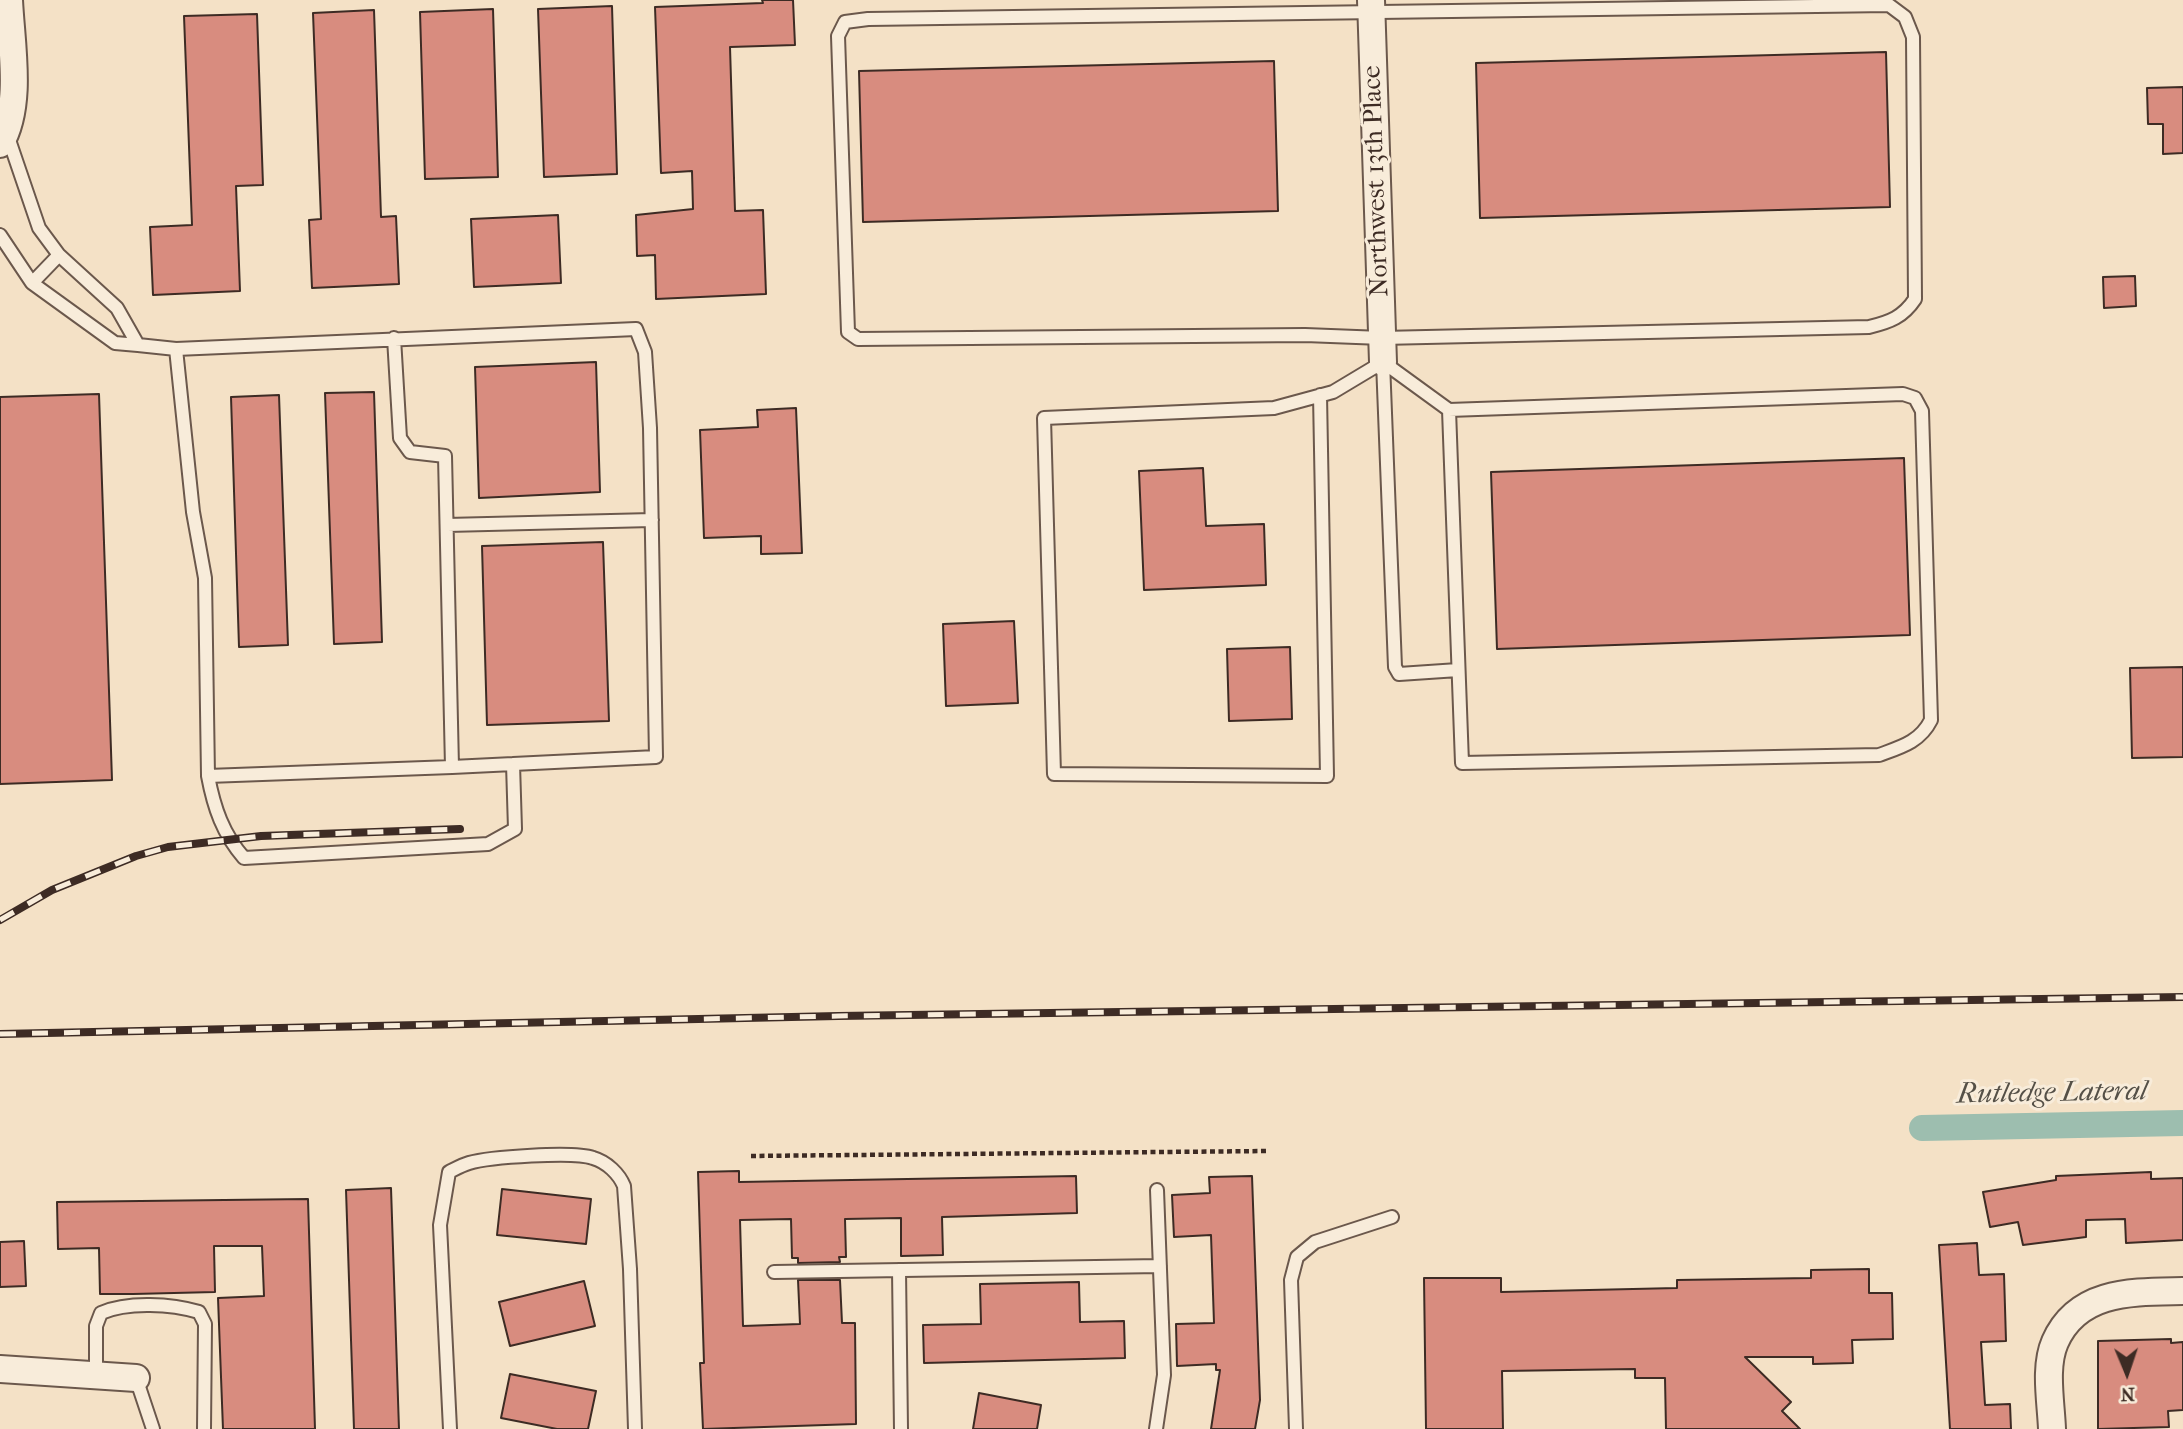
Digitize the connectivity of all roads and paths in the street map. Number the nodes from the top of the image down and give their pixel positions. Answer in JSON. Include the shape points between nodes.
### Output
{"nodes":[{"id":1,"x":9,"y":0,"type":"edge"},
{"id":2,"x":1371,"y":6,"type":"edge"},
{"id":3,"x":3,"y":139,"type":"edge"},
{"id":4,"x":0,"y":235,"type":"edge"},
{"id":5,"x":59,"y":255,"type":"junction"},
{"id":6,"x":32,"y":283,"type":"junction"},
{"id":7,"x":394,"y":338,"type":"junction"},
{"id":8,"x":138,"y":345,"type":"junction"},
{"id":9,"x":176,"y":349,"type":"junction"},
{"id":10,"x":1382,"y":350,"type":"junction"},
{"id":11,"x":1320,"y":395,"type":"junction"},
{"id":12,"x":1449,"y":410,"type":"junction"},
{"id":13,"x":652,"y":520,"type":"junction"},
{"id":14,"x":447,"y":525,"type":"junction"},
{"id":15,"x":1458,"y":670,"type":"junction"},
{"id":16,"x":513,"y":764,"type":"junction"},
{"id":17,"x":452,"y":767,"type":"junction"},
{"id":18,"x":208,"y":776,"type":"junction"},
{"id":19,"x":1266,"y":1151,"type":"dead end"},
{"id":20,"x":751,"y":1156,"type":"dead end"},
{"id":21,"x":1157,"y":1190,"type":"dead end"},
{"id":22,"x":1392,"y":1217,"type":"dead end"},
{"id":23,"x":1160,"y":1266,"type":"junction"},
{"id":24,"x":899,"y":1270,"type":"junction"},
{"id":25,"x":774,"y":1272,"type":"dead end"},
{"id":26,"x":2183,"y":1291,"type":"edge"},
{"id":27,"x":0,"y":1369,"type":"edge"},
{"id":28,"x":96,"y":1376,"type":"junction"},
{"id":29,"x":136,"y":1378,"type":"joint"},
{"id":30,"x":153,"y":1429,"type":"edge"},
{"id":31,"x":204,"y":1429,"type":"edge"},
{"id":32,"x":450,"y":1429,"type":"edge"},
{"id":33,"x":635,"y":1429,"type":"edge"},
{"id":34,"x":901,"y":1429,"type":"edge"},
{"id":35,"x":1156,"y":1429,"type":"edge"},
{"id":36,"x":1296,"y":1429,"type":"edge"},
{"id":37,"x":2052,"y":1429,"type":"edge"}],
"edges":[{"from":1,"to":3,"type":"street","via":[[12,91]]},
{"from":2,"to":10,"type":"street","name":"Northwest 13th Place"},
{"from":2,"to":10,"type":"lane","via":[[1889,5],[1905,17],[1913,37],[1915,299],[1901,316],[1869,327]]},
{"from":2,"to":10,"type":"lane","via":[[855,19],[841,28],[839,64],[851,336],[1305,335]]},
{"from":3,"to":5,"type":"lane","via":[[39,228]]},
{"from":4,"to":6,"type":"lane"},
{"from":5,"to":6,"type":"lane"},
{"from":5,"to":8,"type":"lane","via":[[117,308]]},
{"from":6,"to":8,"type":"lane","via":[[115,343]]},
{"from":7,"to":9,"type":"lane"},
{"from":7,"to":13,"type":"lane","via":[[636,329],[645,352]]},
{"from":7,"to":14,"type":"lane","via":[[400,438],[410,452],[445,456]]},
{"from":8,"to":9,"type":"lane"},
{"from":9,"to":18,"type":"lane","via":[[193,512],[205,578]]},
{"from":10,"to":11,"type":"lane","via":[[1333,392]]},
{"from":10,"to":12,"type":"lane"},
{"from":10,"to":15,"type":"lane","via":[[1395,667],[1399,674]]},
{"from":11,"to":11,"type":"lane","via":[[1274,408],[1044,418],[1054,774],[1327,776]]},
{"from":12,"to":15,"type":"lane"},
{"from":12,"to":15,"type":"lane","via":[[1889,394],[1915,398],[1923,411],[1931,720],[1914,741],[1879,755],[1462,764]]},
{"from":13,"to":14,"type":"lane"},
{"from":13,"to":16,"type":"lane","via":[[656,757]]},
{"from":14,"to":17,"type":"lane"},
{"from":16,"to":17,"type":"lane"},
{"from":16,"to":18,"type":"lane","via":[[515,829],[488,844],[244,859],[227,839]]},
{"from":17,"to":18,"type":"lane"},
{"from":19,"to":20,"type":"path"},
{"from":21,"to":23,"type":"lane"},
{"from":22,"to":36,"type":"lane","via":[[1315,1242],[1297,1257],[1291,1280]]},
{"from":23,"to":24,"type":"lane"},
{"from":23,"to":35,"type":"lane","via":[[1164,1375]]},
{"from":24,"to":25,"type":"lane"},
{"from":24,"to":34,"type":"lane"},
{"from":26,"to":37,"type":"street","via":[[2126,1293],[2095,1300],[2071,1317],[2055,1343],[2050,1372]]},
{"from":27,"to":28,"type":"street"},
{"from":28,"to":29,"type":"street"},
{"from":28,"to":31,"type":"lane","via":[[96,1326],[101,1312],[137,1307],[199,1312],[205,1324]]},
{"from":29,"to":30,"type":"lane"},
{"from":32,"to":33,"type":"lane","via":[[440,1225],[449,1172],[470,1163],[571,1155],[604,1164],[619,1175],[624,1186]]}]}
